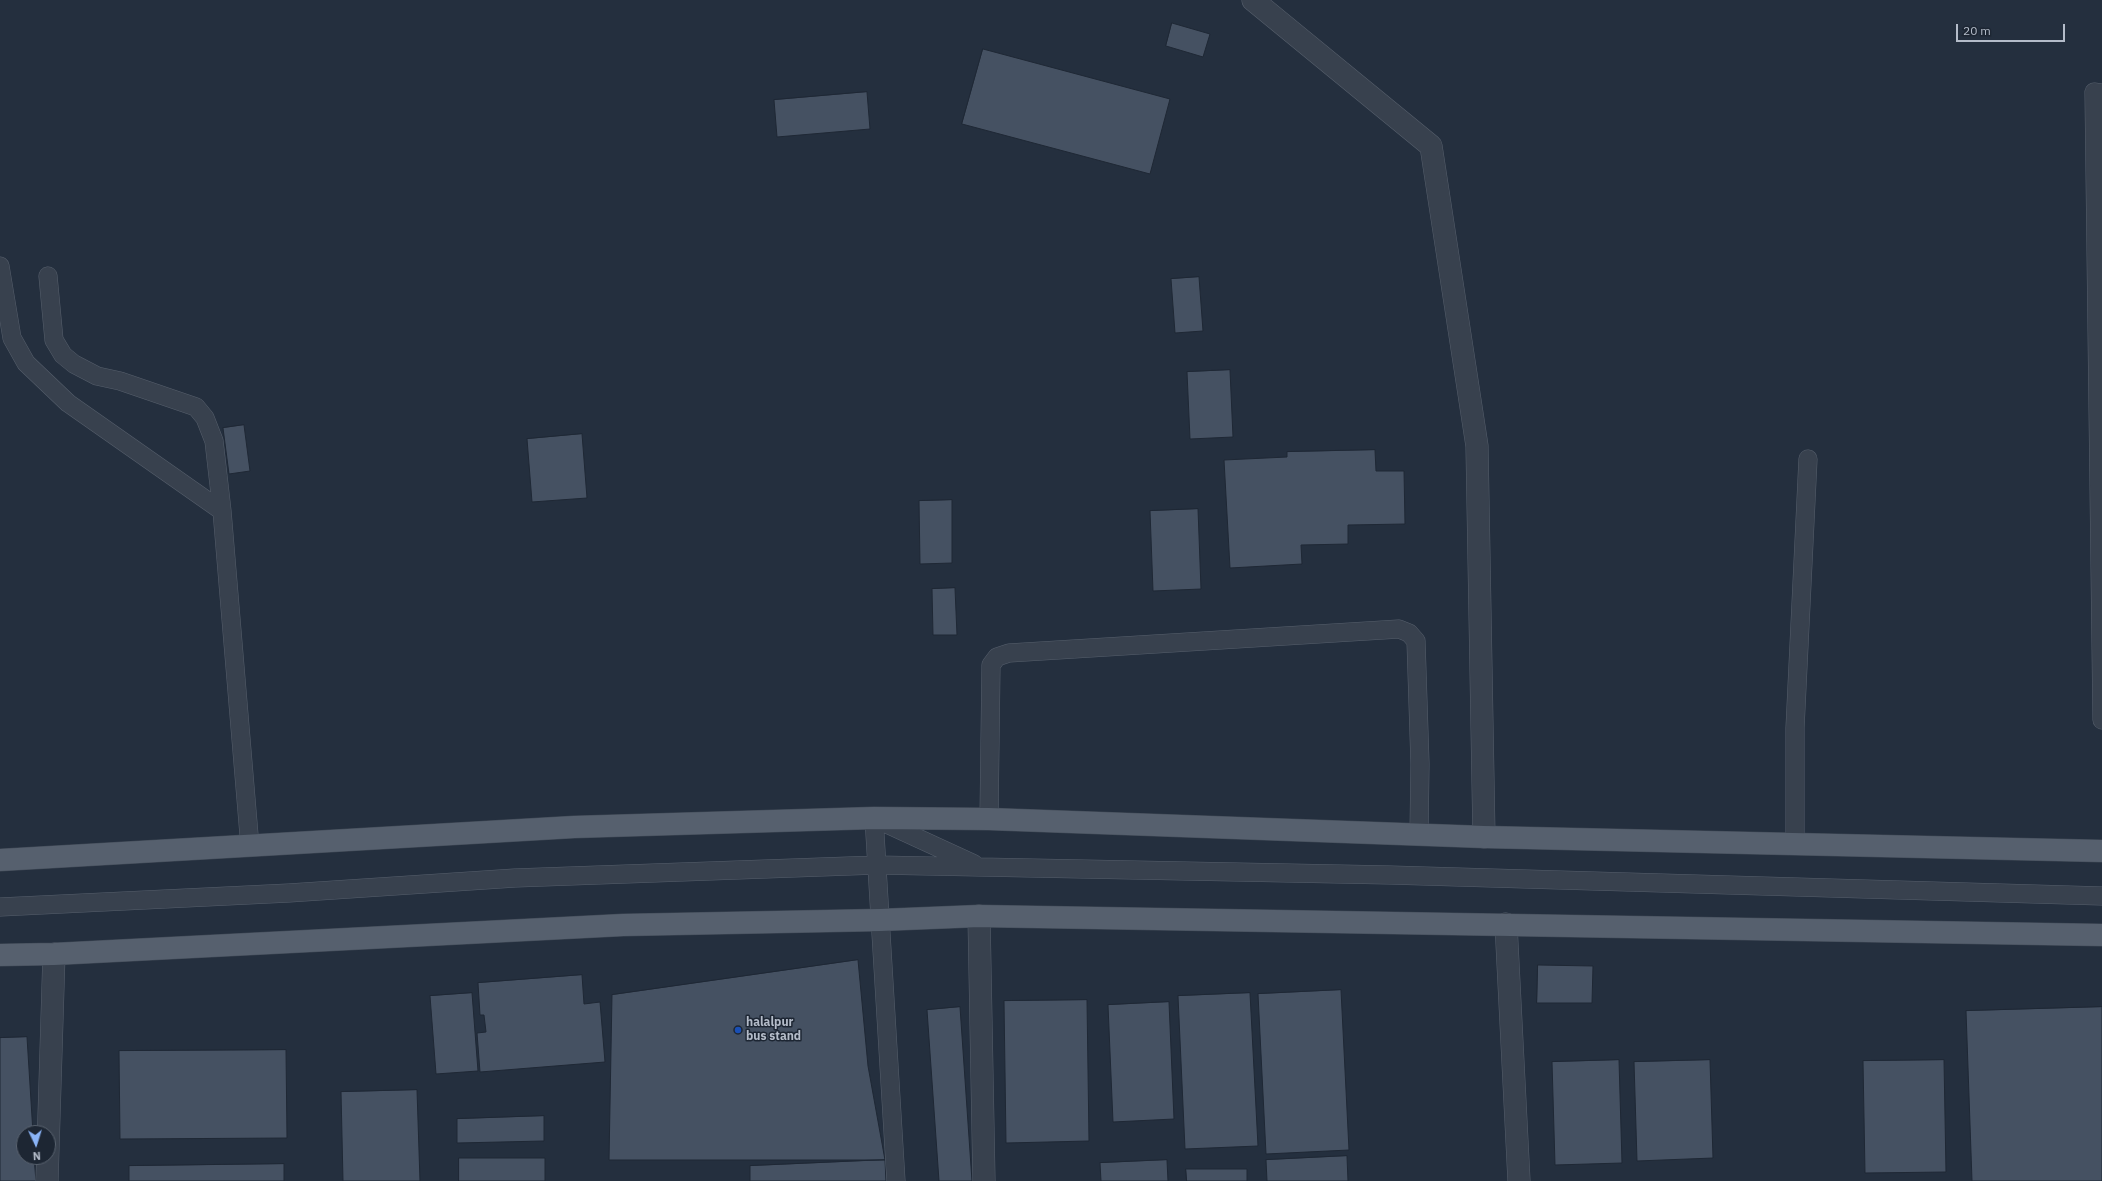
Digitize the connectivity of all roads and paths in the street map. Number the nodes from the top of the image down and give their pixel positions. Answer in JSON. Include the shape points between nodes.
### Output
{"nodes":[{"id":1,"x":1253,"y":0,"type":"edge"},
{"id":2,"x":2102,"y":93,"type":"edge"},
{"id":3,"x":0,"y":266,"type":"edge"},
{"id":4,"x":48,"y":276,"type":"dead end"},
{"id":5,"x":1808,"y":459,"type":"dead end"},
{"id":6,"x":222,"y":511,"type":"junction"},
{"id":7,"x":2102,"y":720,"type":"edge"},
{"id":8,"x":874,"y":818,"type":"junction"},
{"id":9,"x":989,"y":818,"type":"junction"},
{"id":10,"x":1419,"y":834,"type":"junction"},
{"id":11,"x":1484,"y":837,"type":"junction"},
{"id":12,"x":1795,"y":844,"type":"junction"},
{"id":13,"x":250,"y":847,"type":"junction"},
{"id":14,"x":2102,"y":852,"type":"edge"},
{"id":15,"x":0,"y":860,"type":"edge"},
{"id":16,"x":877,"y":865,"type":"junction"},
{"id":17,"x":980,"y":867,"type":"junction"},
{"id":18,"x":2102,"y":896,"type":"edge"},
{"id":19,"x":0,"y":906,"type":"edge"},
{"id":20,"x":979,"y":916,"type":"junction"},
{"id":21,"x":880,"y":920,"type":"junction"},
{"id":22,"x":1506,"y":924,"type":"junction"},
{"id":23,"x":2102,"y":935,"type":"edge"},
{"id":24,"x":54,"y":954,"type":"junction"},
{"id":25,"x":0,"y":955,"type":"edge"},
{"id":26,"x":48,"y":1181,"type":"edge"},
{"id":27,"x":896,"y":1181,"type":"edge"},
{"id":28,"x":984,"y":1181,"type":"edge"},
{"id":29,"x":1519,"y":1181,"type":"edge"}],
"edges":[{"from":1,"to":11,"type":"street","via":[[1431,146],[1477,446]]},
{"from":2,"to":7,"type":"lane","via":[[2094,92]]},
{"from":3,"to":6,"type":"lane","via":[[12,338],[26,363],[68,403]]},
{"from":4,"to":6,"type":"lane","via":[[54,340],[63,355],[97,376],[120,381],[196,407],[205,418],[214,440]]},
{"from":5,"to":12,"type":"lane","via":[[1795,728]]},
{"from":6,"to":13,"type":"lane"},
{"from":8,"to":9,"type":"main road"},
{"from":8,"to":13,"type":"main road","via":[[574,827]]},
{"from":8,"to":16,"type":"lane"},
{"from":8,"to":17,"type":"lane"},
{"from":9,"to":10,"type":"main road"},
{"from":9,"to":10,"type":"lane","via":[[991,665],[997,657],[1009,653],[1399,629],[1409,633],[1416,641],[1420,764]]},
{"from":10,"to":11,"type":"main road"},
{"from":11,"to":12,"type":"main road"},
{"from":12,"to":14,"type":"main road"},
{"from":13,"to":15,"type":"main road"},
{"from":16,"to":17,"type":"lane"},
{"from":16,"to":19,"type":"lane","via":[[516,878],[289,893]]},
{"from":16,"to":21,"type":"lane"},
{"from":17,"to":18,"type":"lane"},
{"from":20,"to":21,"type":"main road"},
{"from":20,"to":22,"type":"main road"},
{"from":20,"to":28,"type":"street"},
{"from":21,"to":24,"type":"main road","via":[[624,925]]},
{"from":21,"to":27,"type":"lane"},
{"from":22,"to":23,"type":"main road"},
{"from":22,"to":29,"type":"street"},
{"from":24,"to":25,"type":"main road"},
{"from":24,"to":26,"type":"street"}]}
